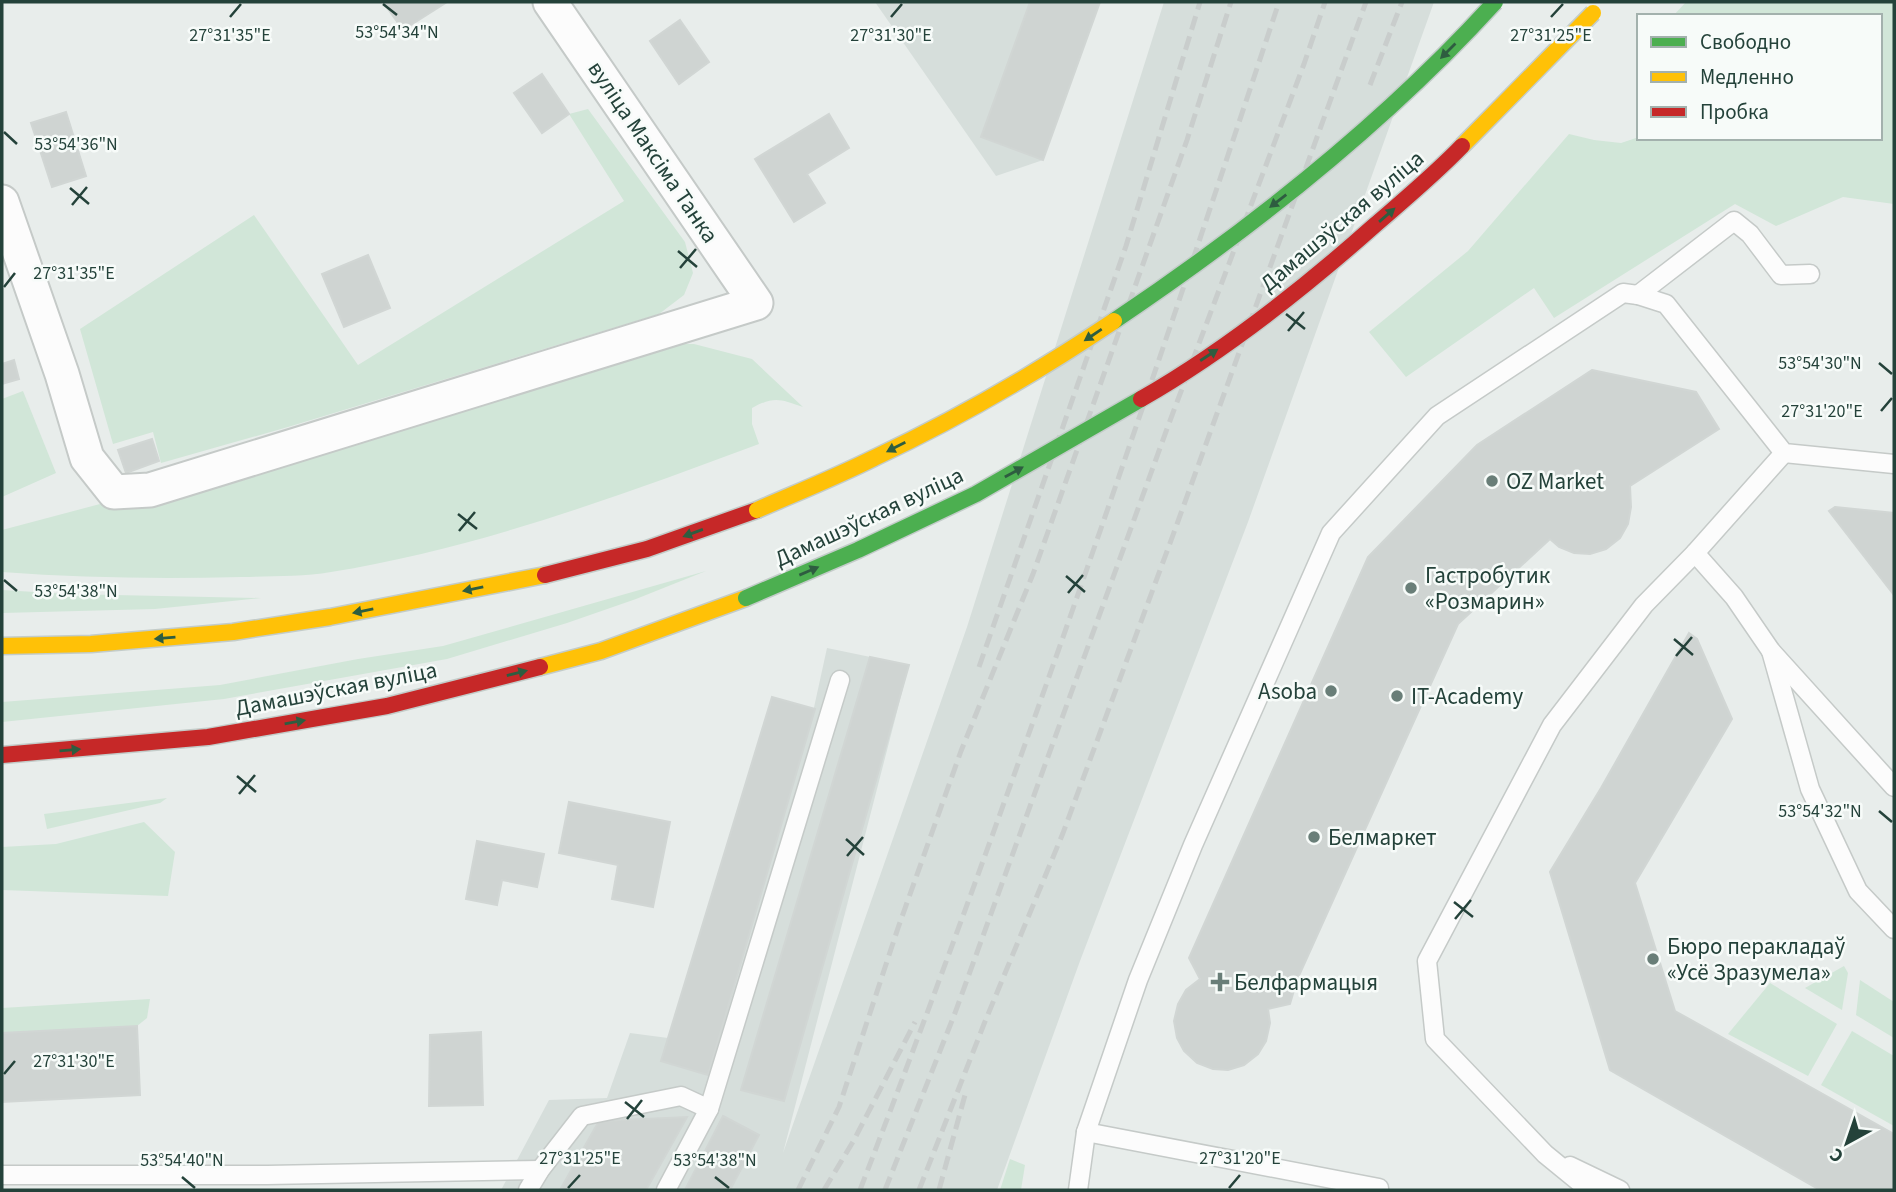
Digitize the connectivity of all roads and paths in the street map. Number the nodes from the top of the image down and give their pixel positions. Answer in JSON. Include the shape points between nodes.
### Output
{"nodes":[{"id":1,"x":550,"y":2,"type":"edge"},
{"id":2,"x":1495,"y":2,"type":"edge"},
{"id":3,"x":1598,"y":7,"type":"edge"},
{"id":4,"x":2,"y":202,"type":"edge"},
{"id":5,"x":1810,"y":274,"type":"dead end"},
{"id":6,"x":1638,"y":295,"type":"junction"},
{"id":7,"x":1784,"y":453,"type":"junction"},
{"id":8,"x":1894,"y":464,"type":"edge"},
{"id":9,"x":1695,"y":553,"type":"junction"},
{"id":10,"x":2,"y":646,"type":"edge"},
{"id":11,"x":1771,"y":652,"type":"junction"},
{"id":12,"x":840,"y":680,"type":"dead end"},
{"id":13,"x":2,"y":755,"type":"edge"},
{"id":14,"x":1894,"y":787,"type":"edge"},
{"id":15,"x":1894,"y":929,"type":"edge"},
{"id":16,"x":709,"y":1110,"type":"junction"},
{"id":17,"x":1086,"y":1132,"type":"junction"},
{"id":18,"x":1545,"y":1154,"type":"junction"},
{"id":19,"x":540,"y":1170,"type":"junction"},
{"id":20,"x":2,"y":1175,"type":"edge"},
{"id":21,"x":528,"y":1190,"type":"edge"},
{"id":22,"x":666,"y":1190,"type":"edge"},
{"id":23,"x":1078,"y":1190,"type":"edge"},
{"id":24,"x":1379,"y":1190,"type":"edge"},
{"id":25,"x":1589,"y":1190,"type":"edge"},
{"id":26,"x":1620,"y":1190,"type":"edge"}],
"edges":[{"from":1,"to":4,"type":"street","name":"вуліца Максіма Танка","via":[[756,303],[150,490],[114,492],[87,458]]},
{"from":2,"to":10,"type":"main road","one_way":true,"bridge":true,"via":[[1399,100],[1307,178],[1170,282],[979,404],[861,465],[647,549],[550,574],[233,632]]},
{"from":13,"to":3,"type":"main road","name":"Дамашэўская вуліца","one_way":true,"bridge":true,"via":[[208,737],[387,706],[601,651],[746,598],[858,550],[976,494],[1150,394],[1232,340],[1329,265],[1444,165]]},
{"from":5,"to":6,"type":"lane","via":[[1781,275],[1750,234],[1734,221]]},
{"from":6,"to":7,"type":"lane","via":[[1667,304]]},
{"from":6,"to":17,"type":"lane","via":[[1622,293],[1437,416],[1331,533],[1193,845],[1138,980]]},
{"from":7,"to":8,"type":"lane"},
{"from":7,"to":9,"type":"lane"},
{"from":9,"to":11,"type":"lane","via":[[1734,597]]},
{"from":9,"to":18,"type":"lane","via":[[1644,605],[1552,725],[1427,961],[1435,1040]]},
{"from":11,"to":14,"type":"lane"},
{"from":11,"to":15,"type":"lane","via":[[1810,789],[1858,891]]},
{"from":12,"to":16,"type":"lane"},
{"from":16,"to":19,"type":"lane","via":[[681,1096],[582,1116]]},
{"from":16,"to":22,"type":"lane"},
{"from":17,"to":23,"type":"lane"},
{"from":17,"to":24,"type":"lane"},
{"from":18,"to":25,"type":"lane"},
{"from":18,"to":26,"type":"lane"},
{"from":19,"to":20,"type":"lane"},
{"from":19,"to":21,"type":"lane"}]}
